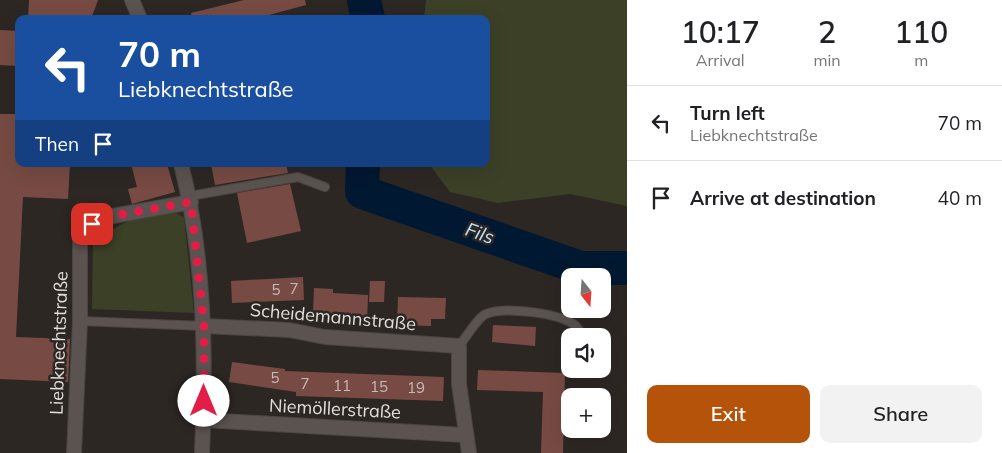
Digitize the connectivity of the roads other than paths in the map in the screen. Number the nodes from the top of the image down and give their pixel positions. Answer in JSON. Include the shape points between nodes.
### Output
{"nodes":[{"id":1,"x":136,"y":1,"type":"edge"},
{"id":2,"x":139,"y":15,"type":"edge"},
{"id":3,"x":182,"y":167,"type":"edge"},
{"id":4,"x":325,"y":187,"type":"dead end"},
{"id":5,"x":190,"y":199,"type":"junction"},
{"id":6,"x":80,"y":321,"type":"junction"},
{"id":7,"x":204,"y":326,"type":"junction"},
{"id":8,"x":577,"y":328,"type":"edge"},
{"id":9,"x":459,"y":346,"type":"junction"},
{"id":10,"x":204,"y":420,"type":"junction"},
{"id":11,"x":465,"y":435,"type":"junction"},
{"id":12,"x":74,"y":453,"type":"edge"},
{"id":13,"x":202,"y":453,"type":"edge"},
{"id":14,"x":469,"y":453,"type":"edge"}],
"edges":[{"from":1,"to":2,"type":"street"},
{"from":3,"to":5,"type":"street"},
{"from":4,"to":5,"type":"lane","via":[[298,177]]},
{"from":5,"to":6,"type":"street","name":"Liebknechtstraße","via":[[107,217],[80,229]]},
{"from":5,"to":7,"type":"street"},
{"from":6,"to":7,"type":"lane"},
{"from":6,"to":12,"type":"street","name":"Liebknechtstraße"},
{"from":7,"to":9,"type":"street","name":"Scheidemannstraße","via":[[289,330],[325,336]]},
{"from":7,"to":10,"type":"street"},
{"from":8,"to":9,"type":"lane","via":[[561,318],[498,311],[484,314]]},
{"from":9,"to":11,"type":"street","via":[[459,384]]},
{"from":10,"to":11,"type":"street","name":"Niemöllerstraße"},
{"from":10,"to":13,"type":"street"},
{"from":11,"to":14,"type":"street"}]}
